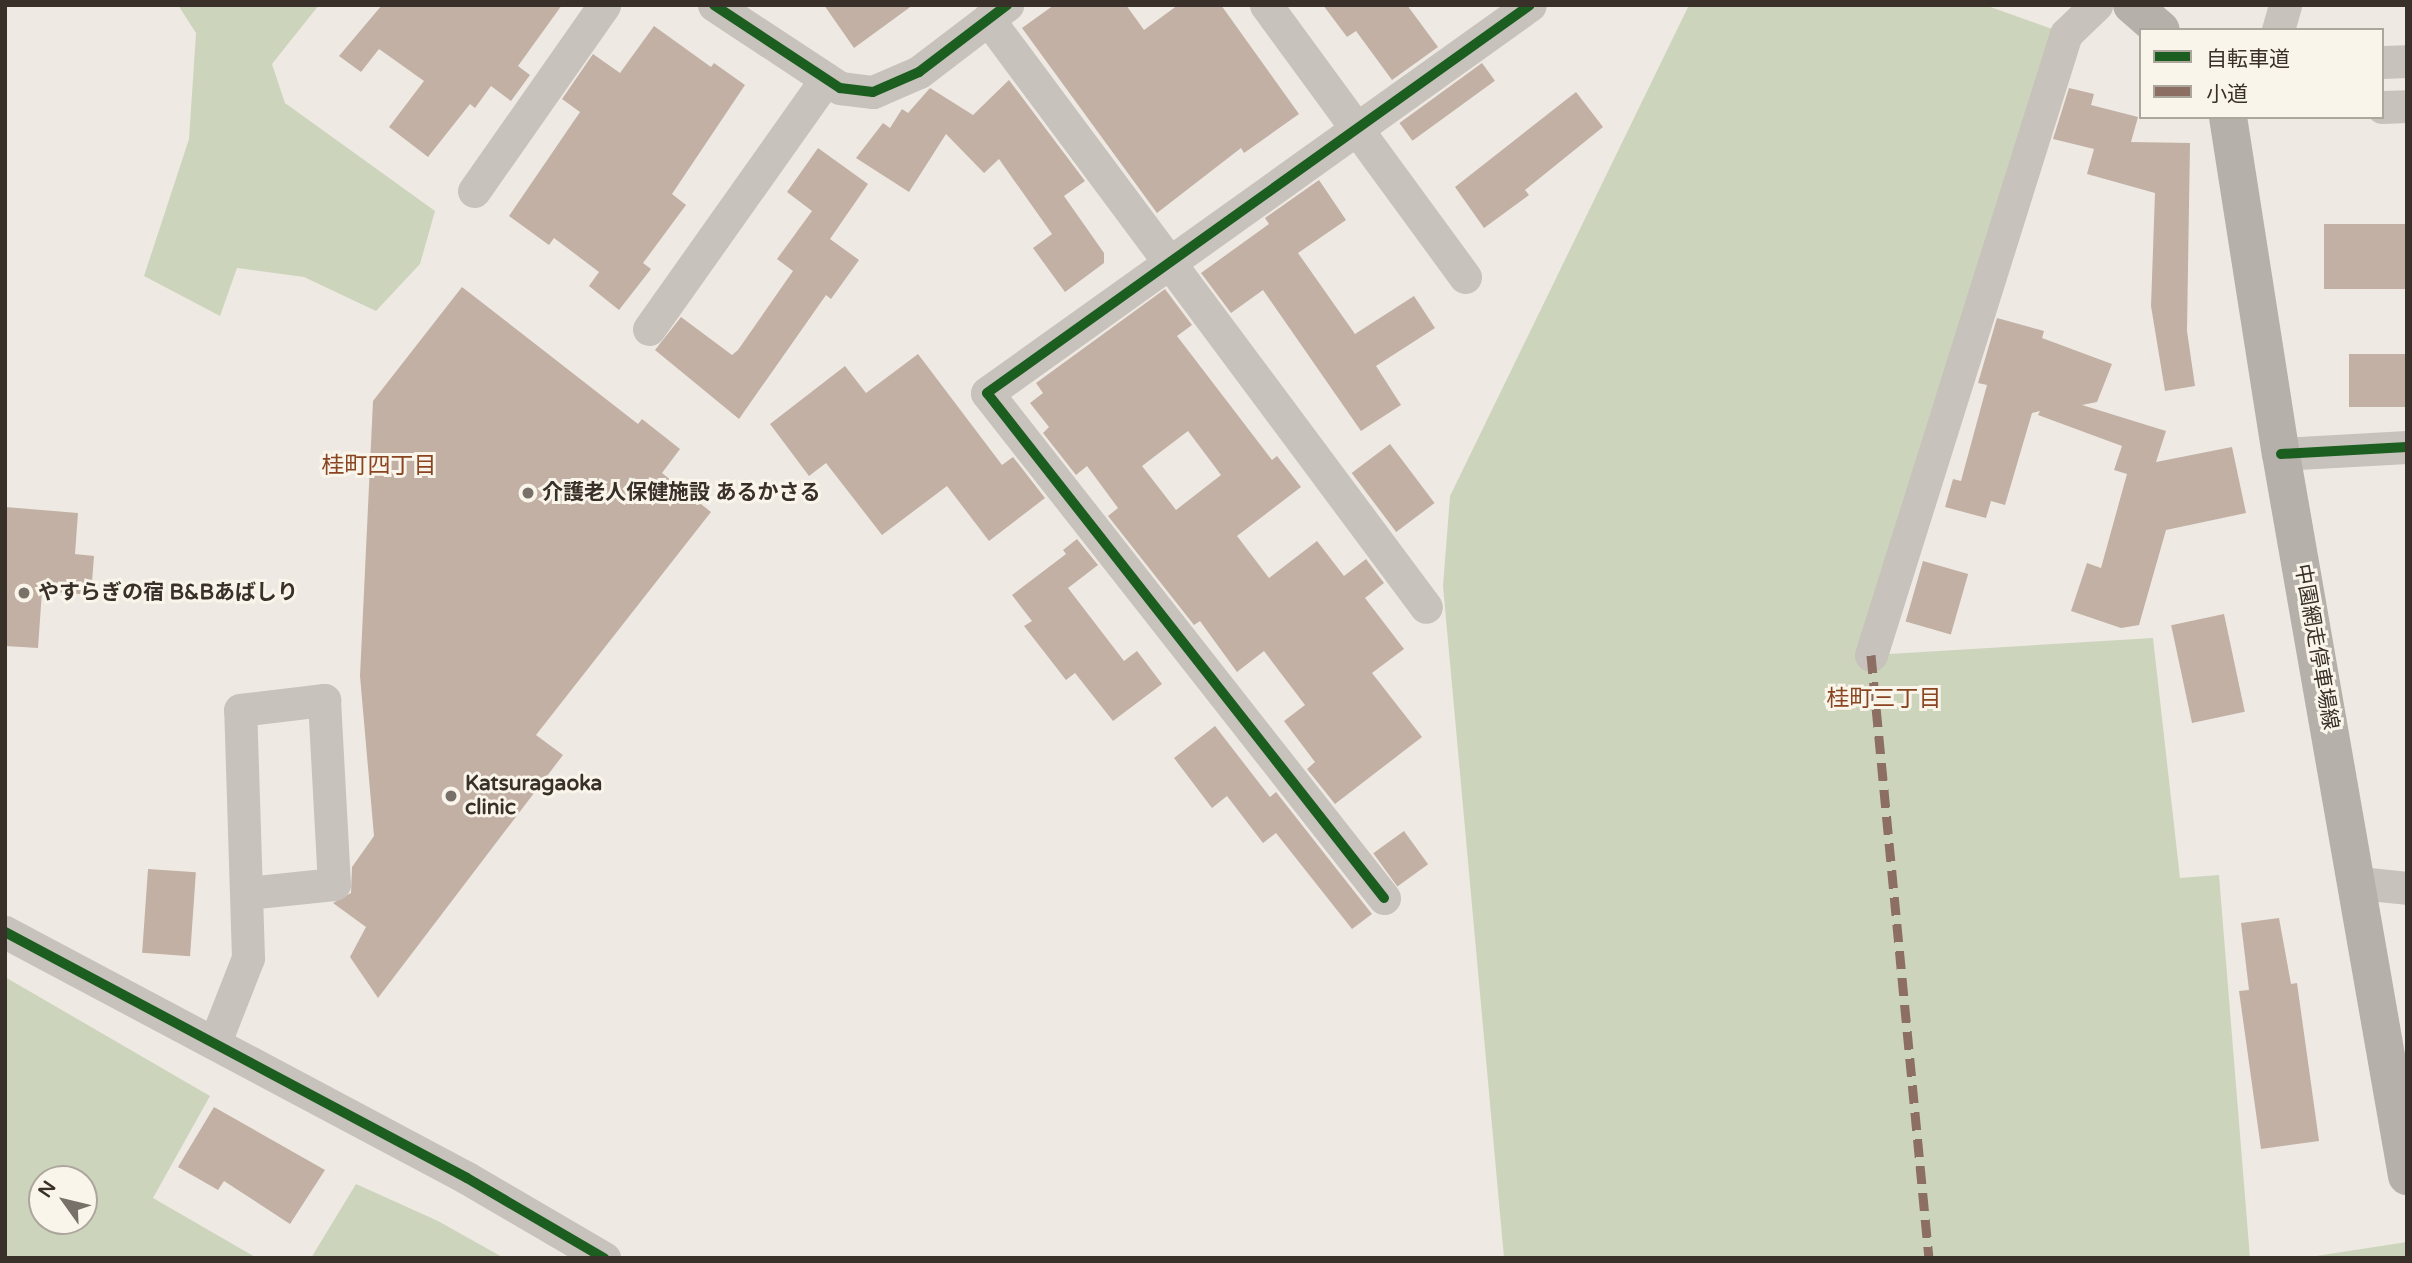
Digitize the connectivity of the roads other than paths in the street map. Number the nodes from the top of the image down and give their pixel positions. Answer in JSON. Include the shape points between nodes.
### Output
{"nodes":[{"id":1,"x":604,"y":5,"type":"edge"},
{"id":2,"x":714,"y":5,"type":"edge"},
{"id":3,"x":1266,"y":5,"type":"edge"},
{"id":4,"x":1530,"y":5,"type":"edge"},
{"id":5,"x":2096,"y":5,"type":"edge"},
{"id":6,"x":2132,"y":5,"type":"edge"},
{"id":7,"x":2285,"y":5,"type":"edge"},
{"id":8,"x":998,"y":12,"type":"edge"},
{"id":9,"x":2159,"y":28,"type":"edge"},
{"id":10,"x":2279,"y":28,"type":"edge"},
{"id":11,"x":2407,"y":61,"type":"edge"},
{"id":12,"x":2384,"y":62,"type":"edge"},
{"id":13,"x":826,"y":79,"type":"junction"},
{"id":14,"x":2407,"y":106,"type":"edge"},
{"id":15,"x":2384,"y":107,"type":"edge"},
{"id":16,"x":2228,"y":119,"type":"edge"},
{"id":17,"x":1357,"y":132,"type":"junction"},
{"id":18,"x":474,"y":191,"type":"dead end"},
{"id":19,"x":1172,"y":265,"type":"junction"},
{"id":20,"x":1465,"y":277,"type":"dead end"},
{"id":21,"x":649,"y":329,"type":"dead end"},
{"id":22,"x":2407,"y":447,"type":"edge"},
{"id":23,"x":2281,"y":454,"type":"junction"},
{"id":24,"x":1426,"y":607,"type":"dead end"},
{"id":25,"x":1871,"y":655,"type":"dead end"},
{"id":26,"x":2359,"y":883,"type":"junction"},
{"id":27,"x":2407,"y":888,"type":"edge"},
{"id":28,"x":248,"y":893,"type":"junction"},
{"id":29,"x":1384,"y":898,"type":"dead end"},
{"id":30,"x":5,"y":932,"type":"edge"},
{"id":31,"x":215,"y":1042,"type":"junction"},
{"id":32,"x":2405,"y":1159,"type":"edge"},
{"id":33,"x":604,"y":1258,"type":"edge"}],
"edges":[{"from":1,"to":18,"type":"street"},
{"from":2,"to":13,"type":"street"},
{"from":3,"to":17,"type":"street"},
{"from":4,"to":17,"type":"street"},
{"from":5,"to":25,"type":"street","via":[[2067,34]]},
{"from":6,"to":9,"type":"main road"},
{"from":7,"to":10,"type":"street"},
{"from":8,"to":13,"type":"street","via":[[919,72],[873,92],[840,88]]},
{"from":8,"to":19,"type":"street"},
{"from":11,"to":12,"type":"street"},
{"from":13,"to":21,"type":"street"},
{"from":14,"to":15,"type":"street"},
{"from":16,"to":23,"type":"main road","name":"中園網走停車場線"},
{"from":17,"to":19,"type":"street"},
{"from":17,"to":20,"type":"street"},
{"from":19,"to":24,"type":"street"},
{"from":19,"to":29,"type":"street","via":[[988,393]]},
{"from":22,"to":23,"type":"street"},
{"from":23,"to":26,"type":"main road","name":"中園網走停車場線"},
{"from":26,"to":27,"type":"street"},
{"from":26,"to":32,"type":"main road","name":"中園網走停車場線"},
{"from":28,"to":28,"type":"street","via":[[240,710],[324,700],[334,884]]},
{"from":28,"to":31,"type":"street","via":[[248,958]]},
{"from":30,"to":31,"type":"street"},
{"from":31,"to":33,"type":"street"}]}
